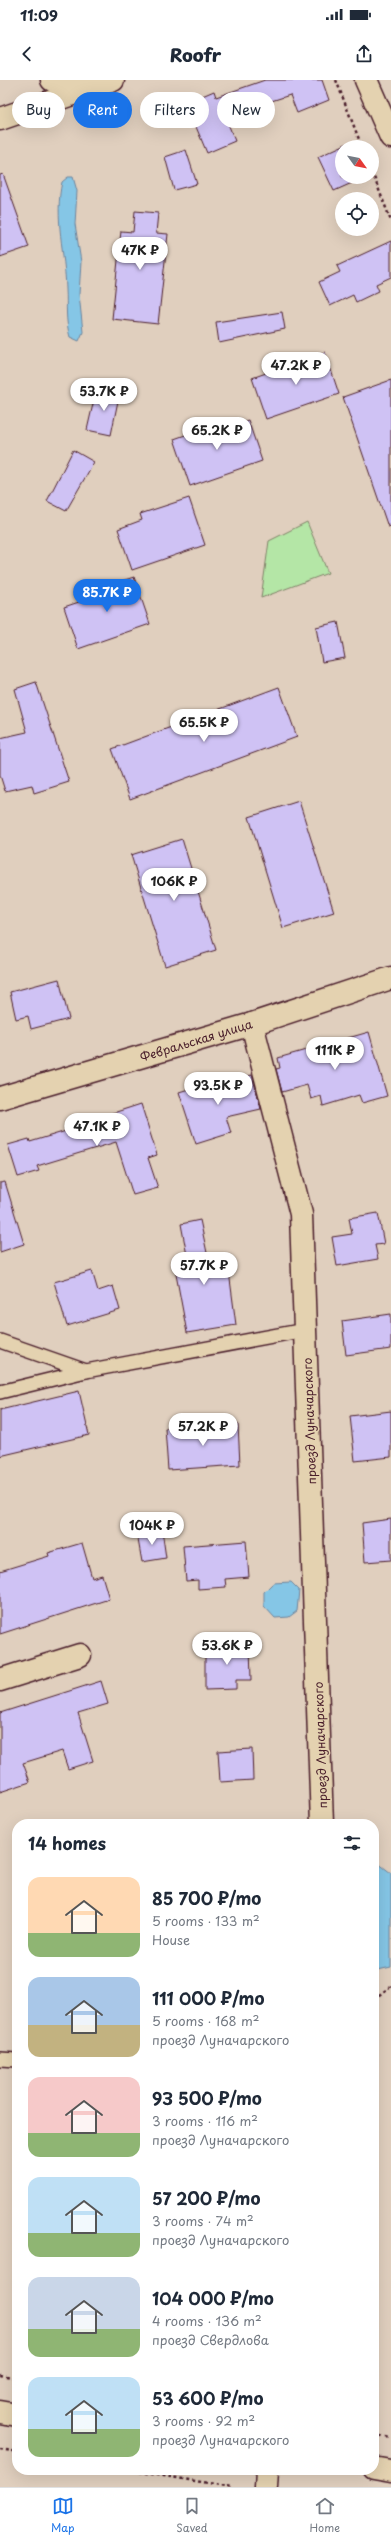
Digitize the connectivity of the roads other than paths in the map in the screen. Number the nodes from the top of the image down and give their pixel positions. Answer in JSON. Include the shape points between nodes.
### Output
{"nodes":[{"id":1,"x":52,"y":80,"type":"edge"},
{"id":2,"x":113,"y":80,"type":"edge"},
{"id":3,"x":366,"y":80,"type":"edge"},
{"id":4,"x":84,"y":90,"type":"junction"},
{"id":5,"x":0,"y":120,"type":"edge"},
{"id":6,"x":391,"y":137,"type":"edge"},
{"id":7,"x":391,"y":978,"type":"edge"},
{"id":8,"x":252,"y":1024,"type":"junction"},
{"id":9,"x":0,"y":1098,"type":"edge"},
{"id":10,"x":306,"y":1330,"type":"junction"},
{"id":11,"x":0,"y":1341,"type":"edge"},
{"id":12,"x":86,"y":1371,"type":"junction"},
{"id":13,"x":0,"y":1392,"type":"edge"},
{"id":14,"x":80,"y":1655,"type":"dead end"},
{"id":15,"x":0,"y":1680,"type":"edge"},
{"id":16,"x":322,"y":1819,"type":"edge"},
{"id":17,"x":0,"y":2059,"type":"edge"},
{"id":18,"x":12,"y":2060,"type":"edge"},
{"id":19,"x":0,"y":2412,"type":"edge"},
{"id":20,"x":12,"y":2414,"type":"edge"},
{"id":21,"x":379,"y":2469,"type":"edge"},
{"id":22,"x":391,"y":2471,"type":"edge"},
{"id":23,"x":267,"y":2475,"type":"edge"},
{"id":24,"x":266,"y":2487,"type":"edge"}],
"edges":[{"from":1,"to":4,"type":"street"},
{"from":2,"to":4,"type":"street"},
{"from":3,"to":6,"type":"street"},
{"from":4,"to":5,"type":"street"},
{"from":7,"to":8,"type":"street","name":"Февральская улица"},
{"from":8,"to":9,"type":"street","name":"Февральская улица"},
{"from":8,"to":10,"type":"street","name":"проезд Луначарского","via":[[301,1214]]},
{"from":10,"to":12,"type":"lane"},
{"from":10,"to":16,"type":"street","name":"проезд Луначарского"},
{"from":11,"to":12,"type":"lane"},
{"from":12,"to":13,"type":"lane"},
{"from":14,"to":15,"type":"street"},
{"from":17,"to":18,"type":"lane"},
{"from":19,"to":20,"type":"street"},
{"from":21,"to":22,"type":"street"},
{"from":23,"to":24,"type":"street"}]}
